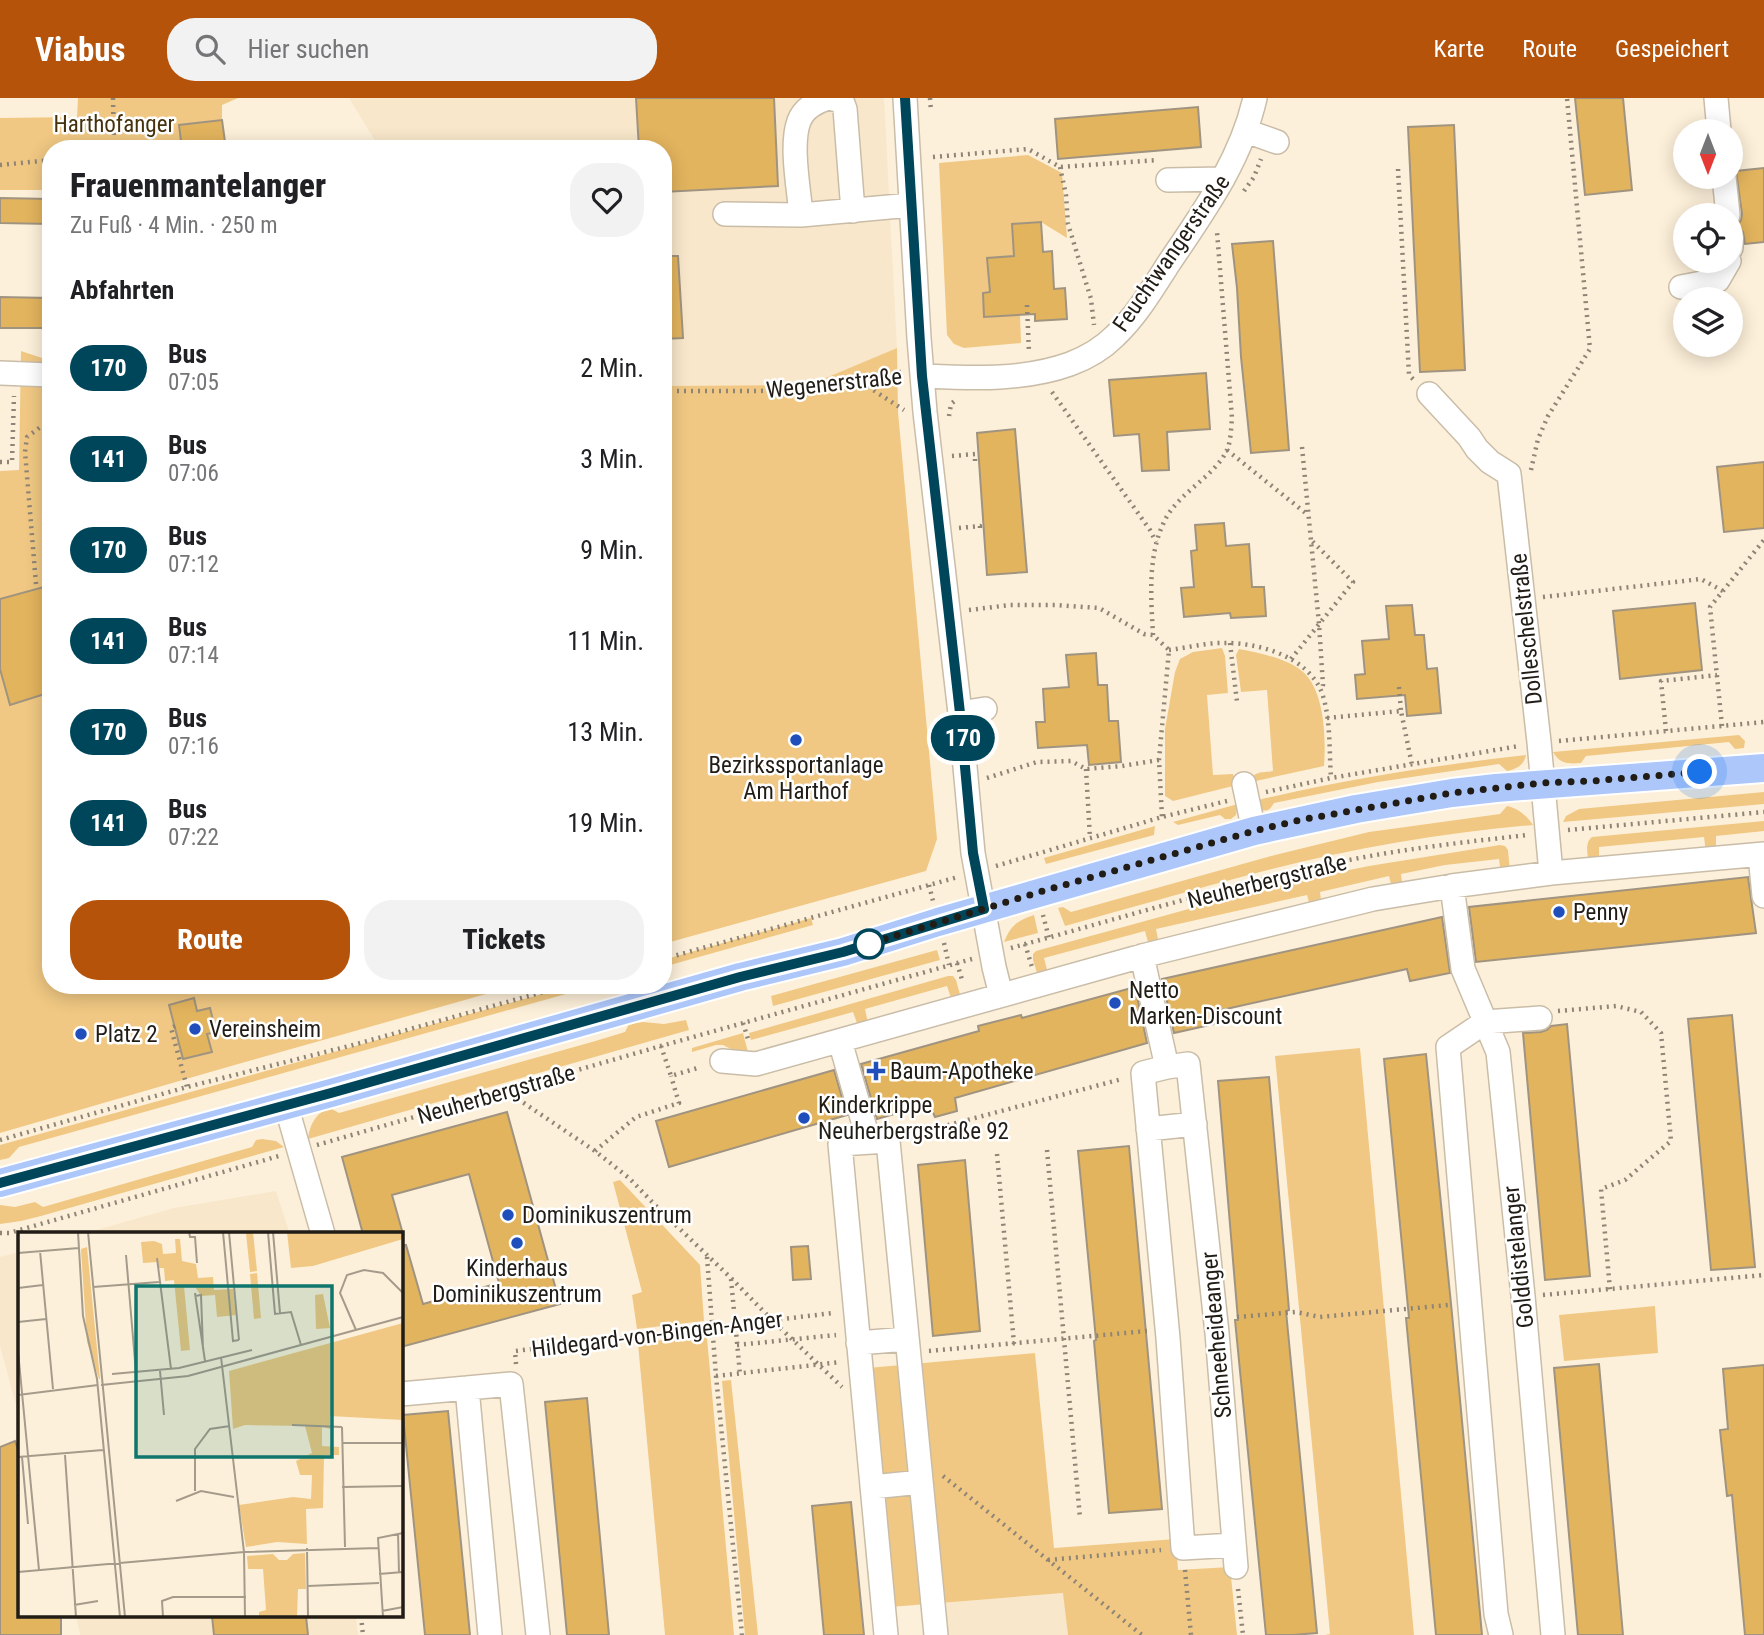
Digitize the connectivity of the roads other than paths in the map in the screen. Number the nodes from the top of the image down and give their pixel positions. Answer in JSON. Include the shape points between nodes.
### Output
{"nodes":[{"id":1,"x":828,"y":98,"type":"edge"},
{"id":2,"x":905,"y":98,"type":"edge"},
{"id":3,"x":1255,"y":98,"type":"edge"},
{"id":4,"x":1716,"y":98,"type":"edge"},
{"id":5,"x":1718,"y":119,"type":"edge"},
{"id":6,"x":1246,"y":131,"type":"junction"},
{"id":7,"x":1273,"y":140,"type":"road end"},
{"id":8,"x":1165,"y":170,"type":"road end"},
{"id":9,"x":1223,"y":178,"type":"junction"},
{"id":10,"x":911,"y":205,"type":"junction"},
{"id":11,"x":853,"y":211,"type":"junction"},
{"id":12,"x":725,"y":214,"type":"dead end"},
{"id":13,"x":801,"y":215,"type":"junction"},
{"id":14,"x":1722,"y":273,"type":"edge"},
{"id":15,"x":1681,"y":287,"type":"dead end"},
{"id":16,"x":7,"y":373,"type":"edge"},
{"id":17,"x":42,"y":375,"type":"edge"},
{"id":18,"x":922,"y":376,"type":"junction"},
{"id":19,"x":1429,"y":394,"type":"road end"},
{"id":20,"x":985,"y":709,"type":"dead end"},
{"id":21,"x":960,"y":713,"type":"junction"},
{"id":22,"x":1764,"y":768,"type":"edge"},
{"id":23,"x":1542,"y":783,"type":"junction"},
{"id":24,"x":1244,"y":784,"type":"dead end"},
{"id":25,"x":1254,"y":831,"type":"junction"},
{"id":26,"x":1762,"y":855,"type":"edge"},
{"id":27,"x":1551,"y":873,"type":"junction"},
{"id":28,"x":1452,"y":886,"type":"junction"},
{"id":29,"x":1764,"y":896,"type":"edge"},
{"id":30,"x":984,"y":909,"type":"junction"},
{"id":31,"x":1142,"y":956,"type":"junction"},
{"id":32,"x":1001,"y":995,"type":"junction"},
{"id":33,"x":1540,"y":1018,"type":"road end"},
{"id":34,"x":1485,"y":1022,"type":"junction"},
{"id":35,"x":841,"y":1041,"type":"junction"},
{"id":36,"x":722,"y":1061,"type":"road end"},
{"id":37,"x":1167,"y":1067,"type":"junction"},
{"id":38,"x":286,"y":1105,"type":"junction"},
{"id":39,"x":1195,"y":1124,"type":"junction"},
{"id":40,"x":1148,"y":1129,"type":"junction"},
{"id":41,"x":878,"y":1142,"type":"junction"},
{"id":42,"x":0,"y":1183,"type":"edge"},
{"id":43,"x":322,"y":1232,"type":"edge"},
{"id":44,"x":910,"y":1348,"type":"junction"},
{"id":45,"x":859,"y":1351,"type":"junction"},
{"id":46,"x":467,"y":1388,"type":"junction"},
{"id":47,"x":402,"y":1394,"type":"edge"},
{"id":48,"x":920,"y":1482,"type":"junction"},
{"id":49,"x":872,"y":1487,"type":"junction"},
{"id":50,"x":490,"y":1635,"type":"edge"},
{"id":51,"x":538,"y":1635,"type":"edge"},
{"id":52,"x":886,"y":1635,"type":"edge"},
{"id":53,"x":936,"y":1635,"type":"edge"},
{"id":54,"x":1501,"y":1635,"type":"edge"},
{"id":55,"x":1553,"y":1635,"type":"edge"}],
"edges":[{"from":1,"to":11,"type":"street","via":[[842,100],[845,109]]},
{"from":1,"to":13,"type":"street","via":[[814,102],[799,122],[795,146]]},
{"from":2,"to":10,"type":"street"},
{"from":3,"to":6,"type":"street","name":"Feuchtwangerstraße"},
{"from":4,"to":5,"type":"street"},
{"from":6,"to":7,"type":"street"},
{"from":6,"to":9,"type":"street","name":"Feuchtwangerstraße"},
{"from":8,"to":9,"type":"street"},
{"from":9,"to":18,"type":"street","name":"Feuchtwangerstraße","via":[[1141,305],[1115,336],[1095,351],[1041,373],[1028,361],[958,377]]},
{"from":10,"to":11,"type":"street"},
{"from":10,"to":18,"type":"street"},
{"from":11,"to":13,"type":"street"},
{"from":12,"to":13,"type":"street"},
{"from":14,"to":15,"type":"street","via":[[1718,280]]},
{"from":16,"to":17,"type":"street"},
{"from":18,"to":21,"type":"street"},
{"from":19,"to":23,"type":"street","name":"Dolleschelstraße","via":[[1477,449],[1509,474]]},
{"from":20,"to":21,"type":"street"},
{"from":21,"to":30,"type":"street","via":[[973,853]]},
{"from":22,"to":23,"type":"main road","name":"Neuherbergstraße"},
{"from":23,"to":25,"type":"main road","name":"Neuherbergstraße","via":[[1356,808]]},
{"from":23,"to":27,"type":"street"},
{"from":24,"to":25,"type":"street"},
{"from":25,"to":30,"type":"main road","name":"Neuherbergstraße"},
{"from":26,"to":27,"type":"street","name":"Neuherbergstraße"},
{"from":26,"to":29,"type":"street"},
{"from":27,"to":28,"type":"street","name":"Neuherbergstraße"},
{"from":28,"to":31,"type":"street","name":"Neuherbergstraße","via":[[1373,899]]},
{"from":28,"to":34,"type":"street","name":"Golddistelanger","via":[[1463,969]]},
{"from":30,"to":32,"type":"street"},
{"from":30,"to":38,"type":"main road","name":"Neuherbergstraße"},
{"from":31,"to":32,"type":"street","name":"Neuherbergstraße"},
{"from":31,"to":37,"type":"street"},
{"from":32,"to":35,"type":"street","name":"Neuherbergstraße"},
{"from":33,"to":34,"type":"street"},
{"from":34,"to":54,"type":"street","via":[[1448,1047]]},
{"from":34,"to":55,"type":"street","name":"Golddistelanger","via":[[1498,1052]]},
{"from":35,"to":36,"type":"street","name":"Neuherbergstraße","via":[[756,1064]]},
{"from":35,"to":41,"type":"street"},
{"from":37,"to":39,"type":"street","name":"Schneeheideanger","via":[[1188,1064]]},
{"from":37,"to":40,"type":"street","via":[[1143,1073]]},
{"from":38,"to":42,"type":"main road","name":"Neuherbergstraße"},
{"from":38,"to":43,"type":"street"},
{"from":39,"to":40,"type":"street"},
{"from":39,"to":40,"type":"street","name":"Schneeheideanger","via":[[1235,1556],[1183,1548]]},
{"from":41,"to":44,"type":"street"},
{"from":41,"to":45,"type":"street","via":[[840,1144]]},
{"from":44,"to":45,"type":"street"},
{"from":44,"to":48,"type":"street"},
{"from":45,"to":49,"type":"street"},
{"from":46,"to":47,"type":"street","name":"Hildegard-von-Bingen-Anger"},
{"from":46,"to":50,"type":"street"},
{"from":46,"to":51,"type":"street","name":"Hildegard-von-Bingen-Anger","via":[[511,1384]]},
{"from":48,"to":49,"type":"street"},
{"from":48,"to":53,"type":"street"},
{"from":49,"to":52,"type":"street"}]}
